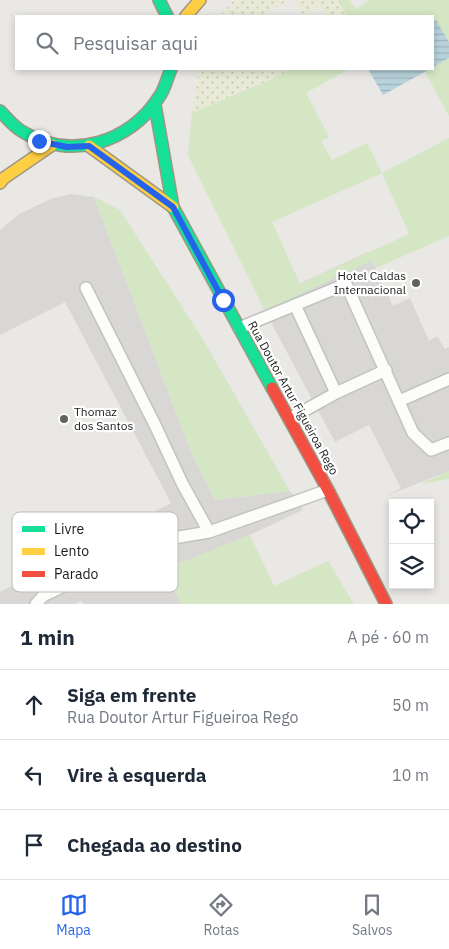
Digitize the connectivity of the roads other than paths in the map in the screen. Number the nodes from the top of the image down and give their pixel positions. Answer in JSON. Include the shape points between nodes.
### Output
{"nodes":[{"id":1,"x":159,"y":0,"type":"edge"},
{"id":2,"x":200,"y":0,"type":"edge"},
{"id":3,"x":166,"y":15,"type":"edge"},
{"id":4,"x":187,"y":15,"type":"edge"},
{"id":5,"x":171,"y":70,"type":"edge"},
{"id":6,"x":156,"y":105,"type":"junction"},
{"id":7,"x":0,"y":111,"type":"edge"},
{"id":8,"x":52,"y":145,"type":"junction"},
{"id":9,"x":89,"y":146,"type":"junction"},
{"id":10,"x":0,"y":183,"type":"edge"},
{"id":11,"x":173,"y":207,"type":"junction"},
{"id":12,"x":86,"y":288,"type":"dead end"},
{"id":13,"x":294,"y":305,"type":"junction"},
{"id":14,"x":239,"y":328,"type":"junction"},
{"id":15,"x":386,"y":370,"type":"junction"},
{"id":16,"x":449,"y":380,"type":"edge"},
{"id":17,"x":336,"y":393,"type":"junction"},
{"id":18,"x":399,"y":401,"type":"junction"},
{"id":19,"x":289,"y":418,"type":"junction"},
{"id":20,"x":449,"y":443,"type":"edge"},
{"id":21,"x":328,"y":490,"type":"junction"},
{"id":22,"x":209,"y":532,"type":"junction"},
{"id":23,"x":178,"y":537,"type":"edge"},
{"id":24,"x":51,"y":592,"type":"edge"},
{"id":25,"x":36,"y":604,"type":"edge"},
{"id":26,"x":386,"y":604,"type":"edge"}],
"edges":[{"from":1,"to":3,"type":"main road"},
{"from":2,"to":4,"type":"main road"},
{"from":5,"to":6,"type":"main road"},
{"from":6,"to":9,"type":"main road","via":[[128,132]]},
{"from":6,"to":11,"type":"main road","name":"Rua Doutor Artur Figueiroa Rego"},
{"from":7,"to":8,"type":"main road","via":[[26,134]]},
{"from":8,"to":9,"type":"main road"},
{"from":8,"to":10,"type":"main road"},
{"from":9,"to":11,"type":"main road","name":"Rua Doutor Artur Figueiroa Rego"},
{"from":11,"to":14,"type":"main road","name":"Rua Doutor Artur Figueiroa Rego"},
{"from":12,"to":22,"type":"lane"},
{"from":13,"to":14,"type":"lane"},
{"from":13,"to":15,"type":"lane","via":[[346,284]]},
{"from":13,"to":17,"type":"lane"},
{"from":14,"to":19,"type":"main road","name":"Rua Doutor Artur Figueiroa Rego"},
{"from":15,"to":17,"type":"lane"},
{"from":15,"to":18,"type":"lane"},
{"from":16,"to":18,"type":"lane"},
{"from":17,"to":19,"type":"lane"},
{"from":18,"to":20,"type":"lane","via":[[413,433],[431,450]]},
{"from":19,"to":21,"type":"main road","name":"Rua Doutor Artur Figueiroa Rego"},
{"from":21,"to":22,"type":"lane"},
{"from":21,"to":26,"type":"main road","name":"Rua Doutor Artur Figueiroa Rego"},
{"from":22,"to":23,"type":"lane"},
{"from":24,"to":25,"type":"lane"}]}
